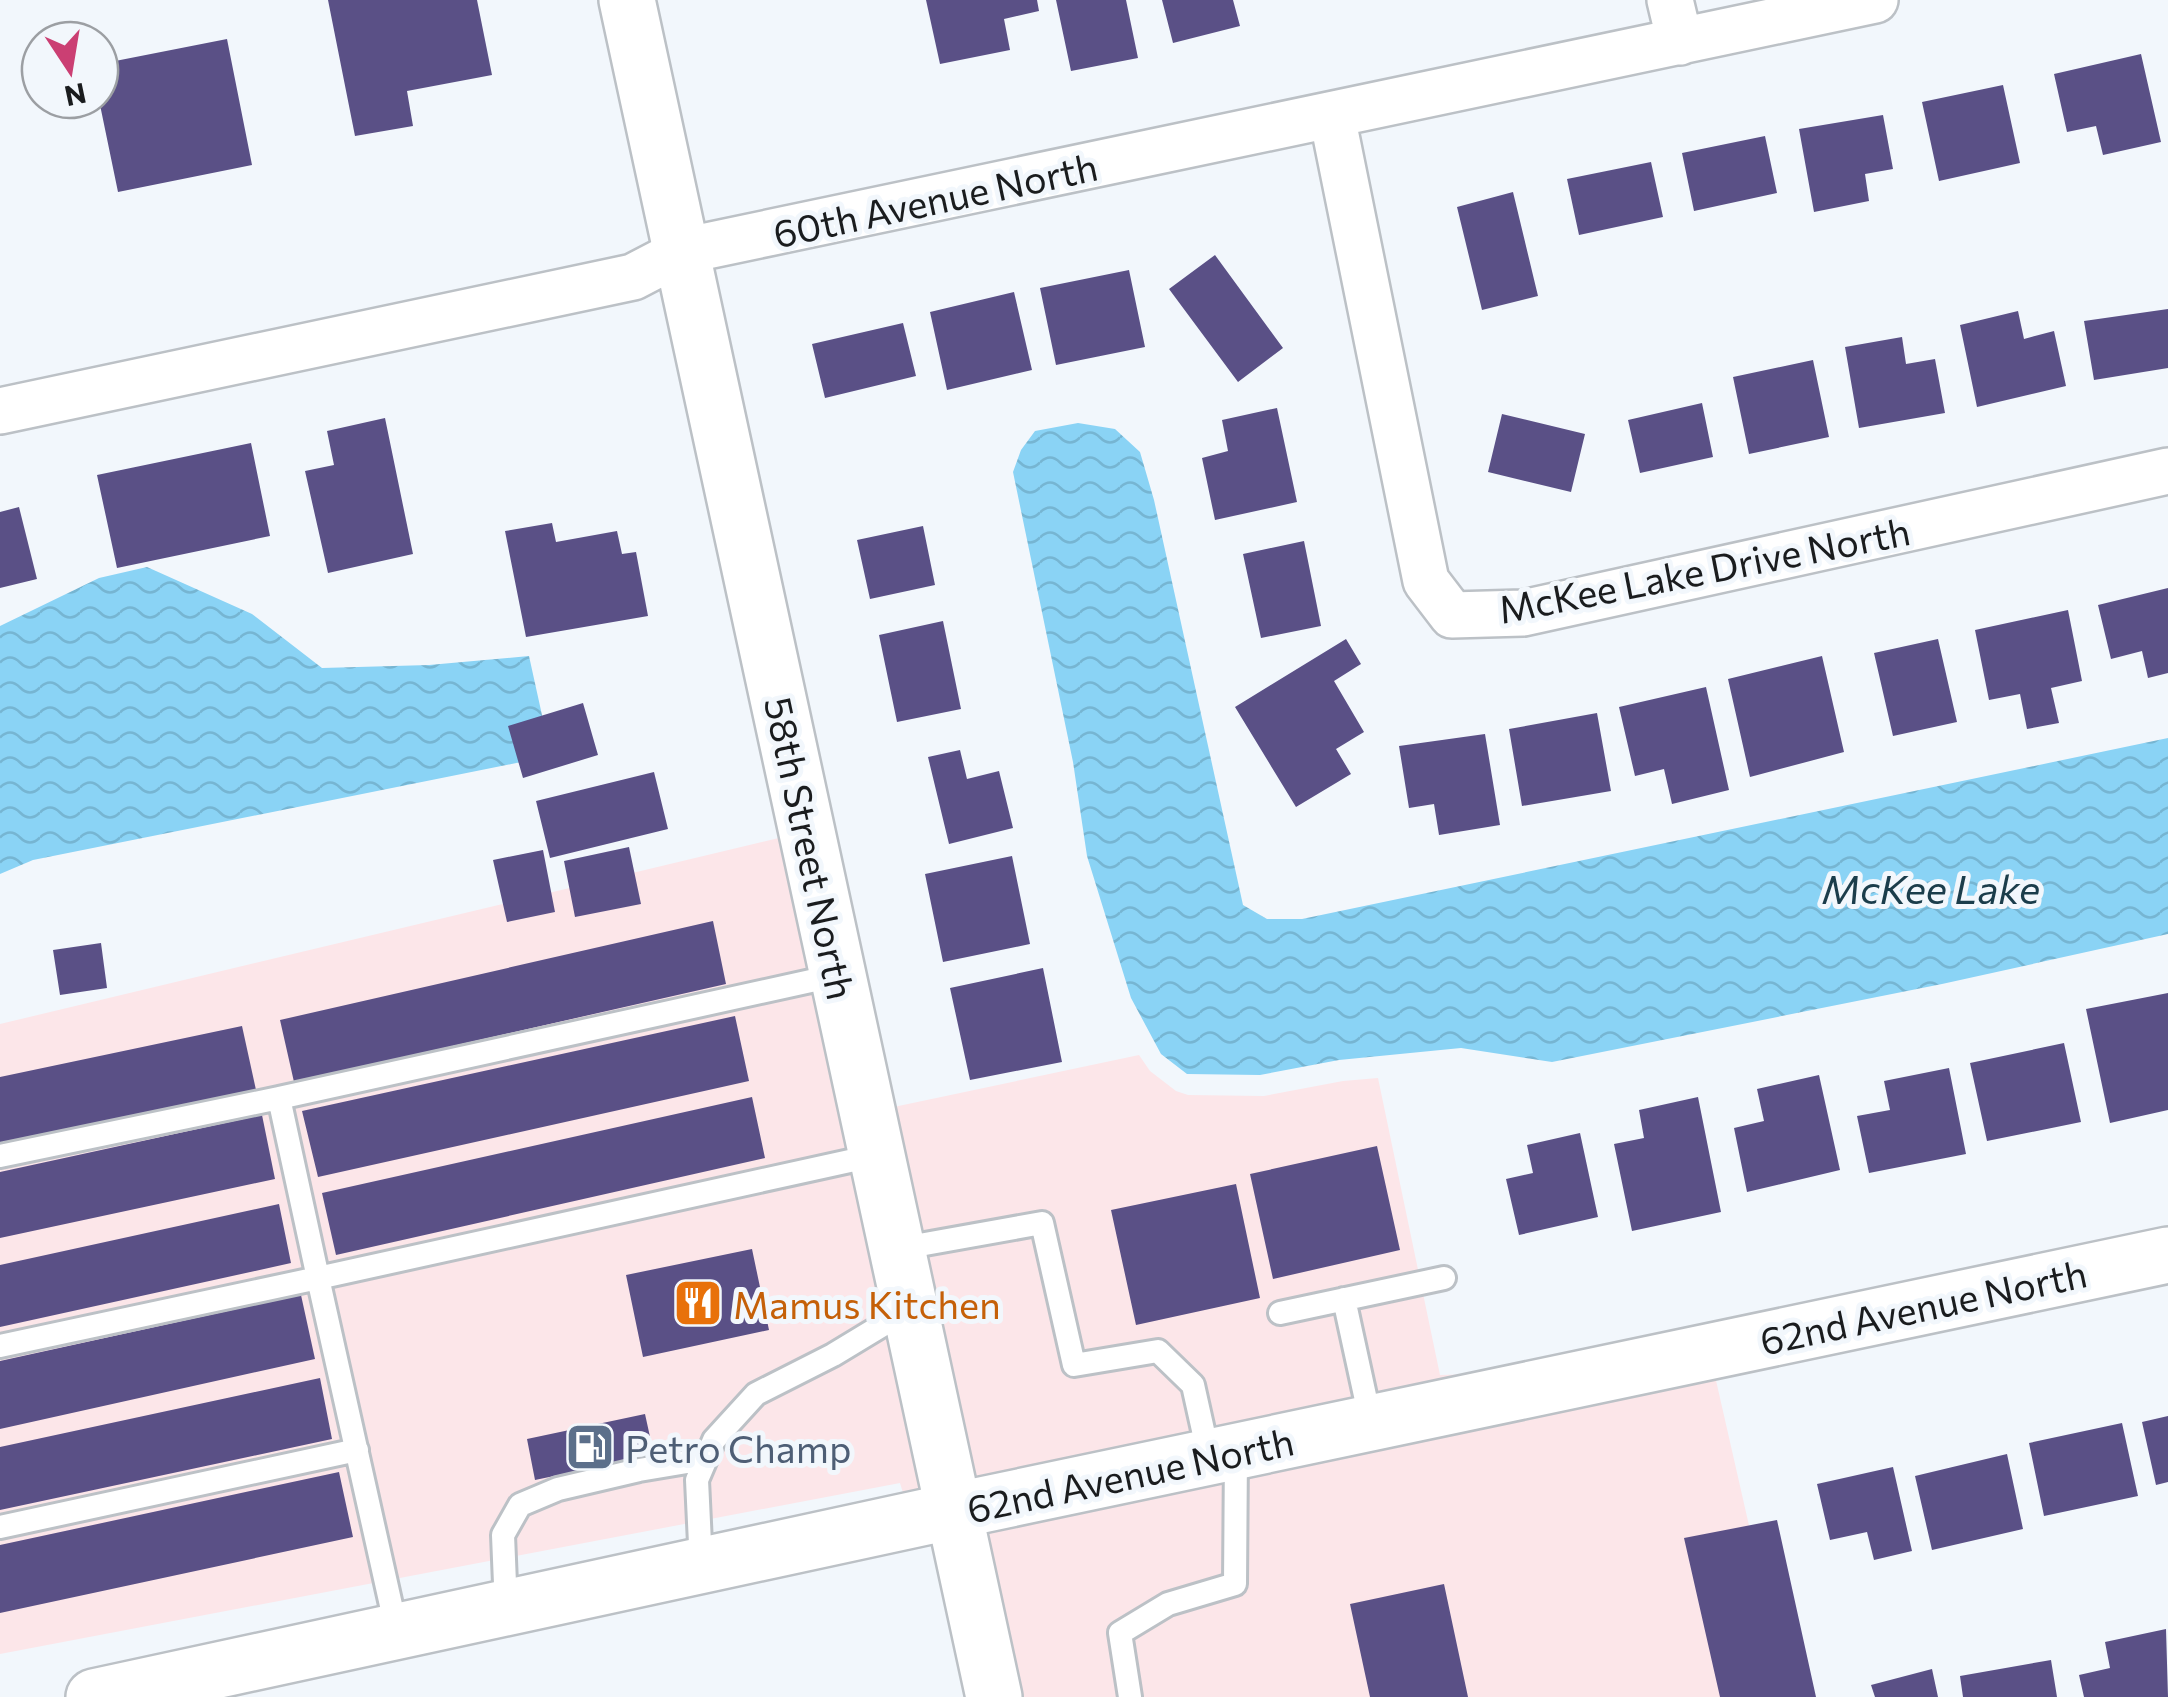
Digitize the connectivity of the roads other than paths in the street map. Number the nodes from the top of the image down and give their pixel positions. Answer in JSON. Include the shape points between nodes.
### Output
{"nodes":[{"id":1,"x":627,"y":0,"type":"edge"},
{"id":2,"x":1876,"y":0,"type":"edge"},
{"id":3,"x":1675,"y":21,"type":"edge"},
{"id":4,"x":1332,"y":116,"type":"junction"},
{"id":5,"x":683,"y":251,"type":"junction"},
{"id":6,"x":0,"y":411,"type":"edge"},
{"id":7,"x":2168,"y":471,"type":"edge"},
{"id":8,"x":838,"y":975,"type":"junction"},
{"id":9,"x":280,"y":1098,"type":"junction"},
{"id":10,"x":876,"y":1155,"type":"junction"},
{"id":11,"x":0,"y":1156,"type":"edge"},
{"id":12,"x":896,"y":1249,"type":"junction"},
{"id":13,"x":2168,"y":1254,"type":"edge"},
{"id":14,"x":318,"y":1278,"type":"junction"},
{"id":15,"x":1444,"y":1278,"type":"dead end"},
{"id":16,"x":1344,"y":1299,"type":"junction"},
{"id":17,"x":910,"y":1309,"type":"junction"},
{"id":18,"x":1280,"y":1313,"type":"dead end"},
{"id":19,"x":0,"y":1346,"type":"edge"},
{"id":20,"x":1371,"y":1424,"type":"junction"},
{"id":21,"x":357,"y":1450,"type":"junction"},
{"id":22,"x":1223,"y":1454,"type":"junction"},
{"id":23,"x":705,"y":1459,"type":"junction"},
{"id":24,"x":953,"y":1512,"type":"junction"},
{"id":25,"x":0,"y":1527,"type":"edge"},
{"id":26,"x":700,"y":1566,"type":"junction"},
{"id":27,"x":506,"y":1608,"type":"junction"},
{"id":28,"x":398,"y":1632,"type":"junction"},
{"id":29,"x":94,"y":1697,"type":"edge"},
{"id":30,"x":994,"y":1697,"type":"edge"},
{"id":31,"x":1130,"y":1697,"type":"edge"}],
"edges":[{"from":1,"to":5,"type":"street","name":"58th Street North"},
{"from":2,"to":3,"type":"street","name":"60th Avenue North"},
{"from":3,"to":4,"type":"street","name":"60th Avenue North"},
{"from":4,"to":5,"type":"street","name":"60th Avenue North"},
{"from":4,"to":7,"type":"street","name":"McKee Lake Drive North","via":[[1426,581],[1452,614],[1523,613]]},
{"from":5,"to":6,"type":"street","name":"60th Avenue North","via":[[633,277]]},
{"from":5,"to":8,"type":"street","name":"58th Street North"},
{"from":8,"to":9,"type":"lane"},
{"from":8,"to":10,"type":"street","name":"58th Street North"},
{"from":9,"to":11,"type":"lane"},
{"from":9,"to":14,"type":"lane"},
{"from":10,"to":12,"type":"street","name":"58th Street North"},
{"from":10,"to":14,"type":"lane"},
{"from":12,"to":17,"type":"street","name":"58th Street North"},
{"from":12,"to":22,"type":"lane","via":[[1042,1224],[1074,1365],[1158,1351],[1193,1385]]},
{"from":13,"to":20,"type":"street","name":"62nd Avenue North"},
{"from":14,"to":19,"type":"lane"},
{"from":14,"to":21,"type":"lane"},
{"from":15,"to":16,"type":"lane"},
{"from":16,"to":18,"type":"lane"},
{"from":16,"to":20,"type":"lane"},
{"from":17,"to":23,"type":"lane","via":[[756,1394]]},
{"from":17,"to":24,"type":"street","name":"58th Street North"},
{"from":20,"to":22,"type":"street","name":"62nd Avenue North"},
{"from":21,"to":25,"type":"lane"},
{"from":21,"to":28,"type":"lane"},
{"from":22,"to":24,"type":"street","name":"62nd Avenue North"},
{"from":22,"to":31,"type":"lane","via":[[1235,1584],[1168,1604],[1120,1633]]},
{"from":23,"to":26,"type":"lane","via":[[696,1480]]},
{"from":23,"to":27,"type":"lane","via":[[558,1489],[520,1505],[503,1535]]},
{"from":24,"to":26,"type":"street","name":"62nd Avenue North"},
{"from":24,"to":30,"type":"street","name":"58th Street North"},
{"from":26,"to":27,"type":"street","name":"62nd Avenue North"},
{"from":27,"to":28,"type":"street","name":"62nd Avenue North"},
{"from":28,"to":29,"type":"street","name":"62nd Avenue North"}]}
